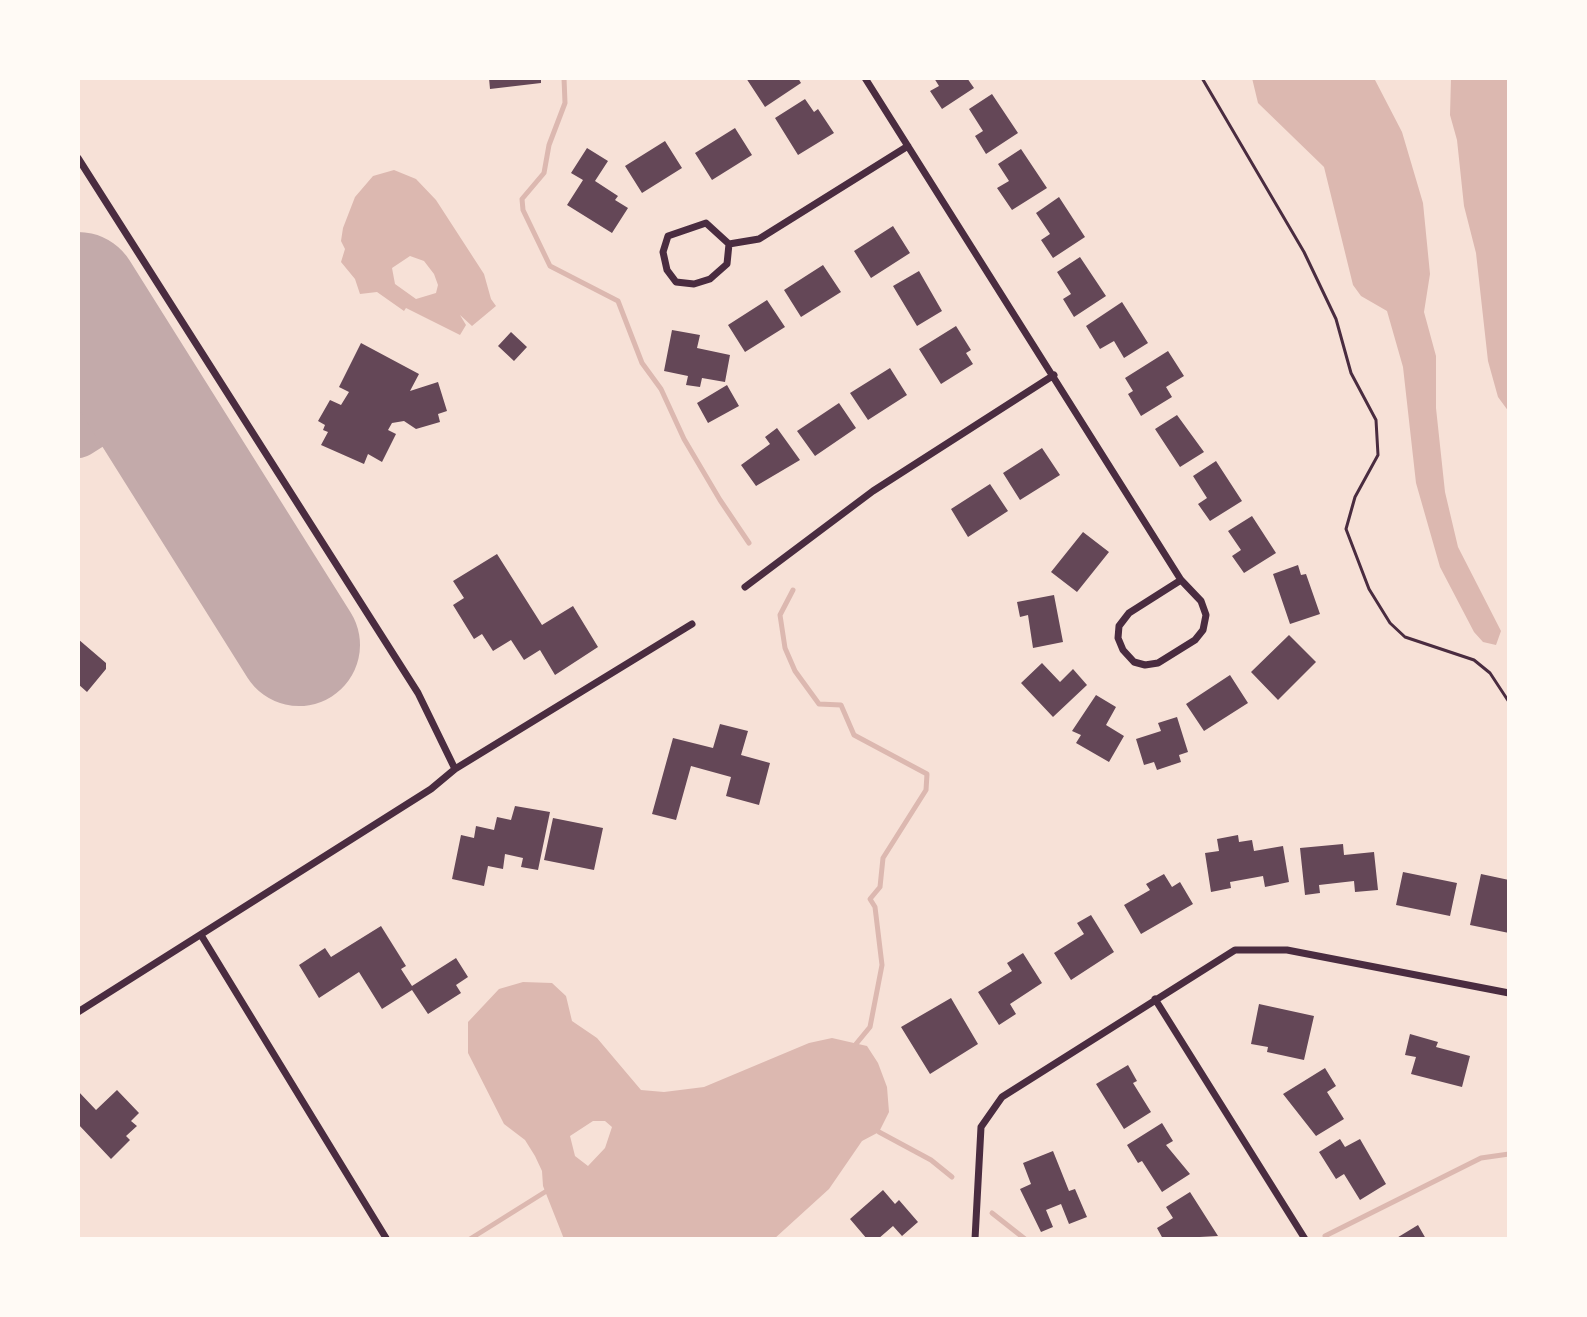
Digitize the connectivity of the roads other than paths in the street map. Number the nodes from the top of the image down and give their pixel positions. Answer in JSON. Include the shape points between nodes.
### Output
{"nodes":[{"id":1,"x":865,"y":78,"type":"edge"},
{"id":2,"x":908,"y":146,"type":"junction"},
{"id":3,"x":78,"y":158,"type":"edge"},
{"id":4,"x":729,"y":244,"type":"junction"},
{"id":5,"x":1054,"y":375,"type":"junction"},
{"id":6,"x":1181,"y":580,"type":"junction"},
{"id":7,"x":745,"y":587,"type":"dead end"},
{"id":8,"x":692,"y":624,"type":"dead end"},
{"id":9,"x":455,"y":769,"type":"junction"},
{"id":10,"x":201,"y":935,"type":"junction"},
{"id":11,"x":1509,"y":993,"type":"edge"},
{"id":12,"x":1155,"y":999,"type":"junction"},
{"id":13,"x":78,"y":1012,"type":"edge"},
{"id":14,"x":386,"y":1238,"type":"edge"},
{"id":15,"x":975,"y":1239,"type":"edge"},
{"id":16,"x":1305,"y":1239,"type":"edge"}],
"edges":[{"from":1,"to":2,"type":"street"},
{"from":2,"to":4,"type":"street","via":[[759,239]]},
{"from":2,"to":5,"type":"street"},
{"from":3,"to":9,"type":"street","via":[[418,693]]},
{"from":4,"to":4,"type":"street","via":[[727,264],[710,279],[676,282],[667,270],[663,252],[668,236],[706,223]]},
{"from":5,"to":6,"type":"street"},
{"from":5,"to":7,"type":"street","via":[[873,491]]},
{"from":6,"to":6,"type":"street","via":[[1129,613],[1119,626],[1118,638],[1134,662],[1158,663],[1203,630],[1206,615],[1201,601]]},
{"from":8,"to":9,"type":"street"},
{"from":9,"to":10,"type":"street"},
{"from":10,"to":13,"type":"street"},
{"from":10,"to":14,"type":"street"},
{"from":11,"to":12,"type":"street","via":[[1254,947],[1235,950]]},
{"from":12,"to":15,"type":"street","via":[[1002,1097],[981,1127]]},
{"from":12,"to":16,"type":"street"}]}
